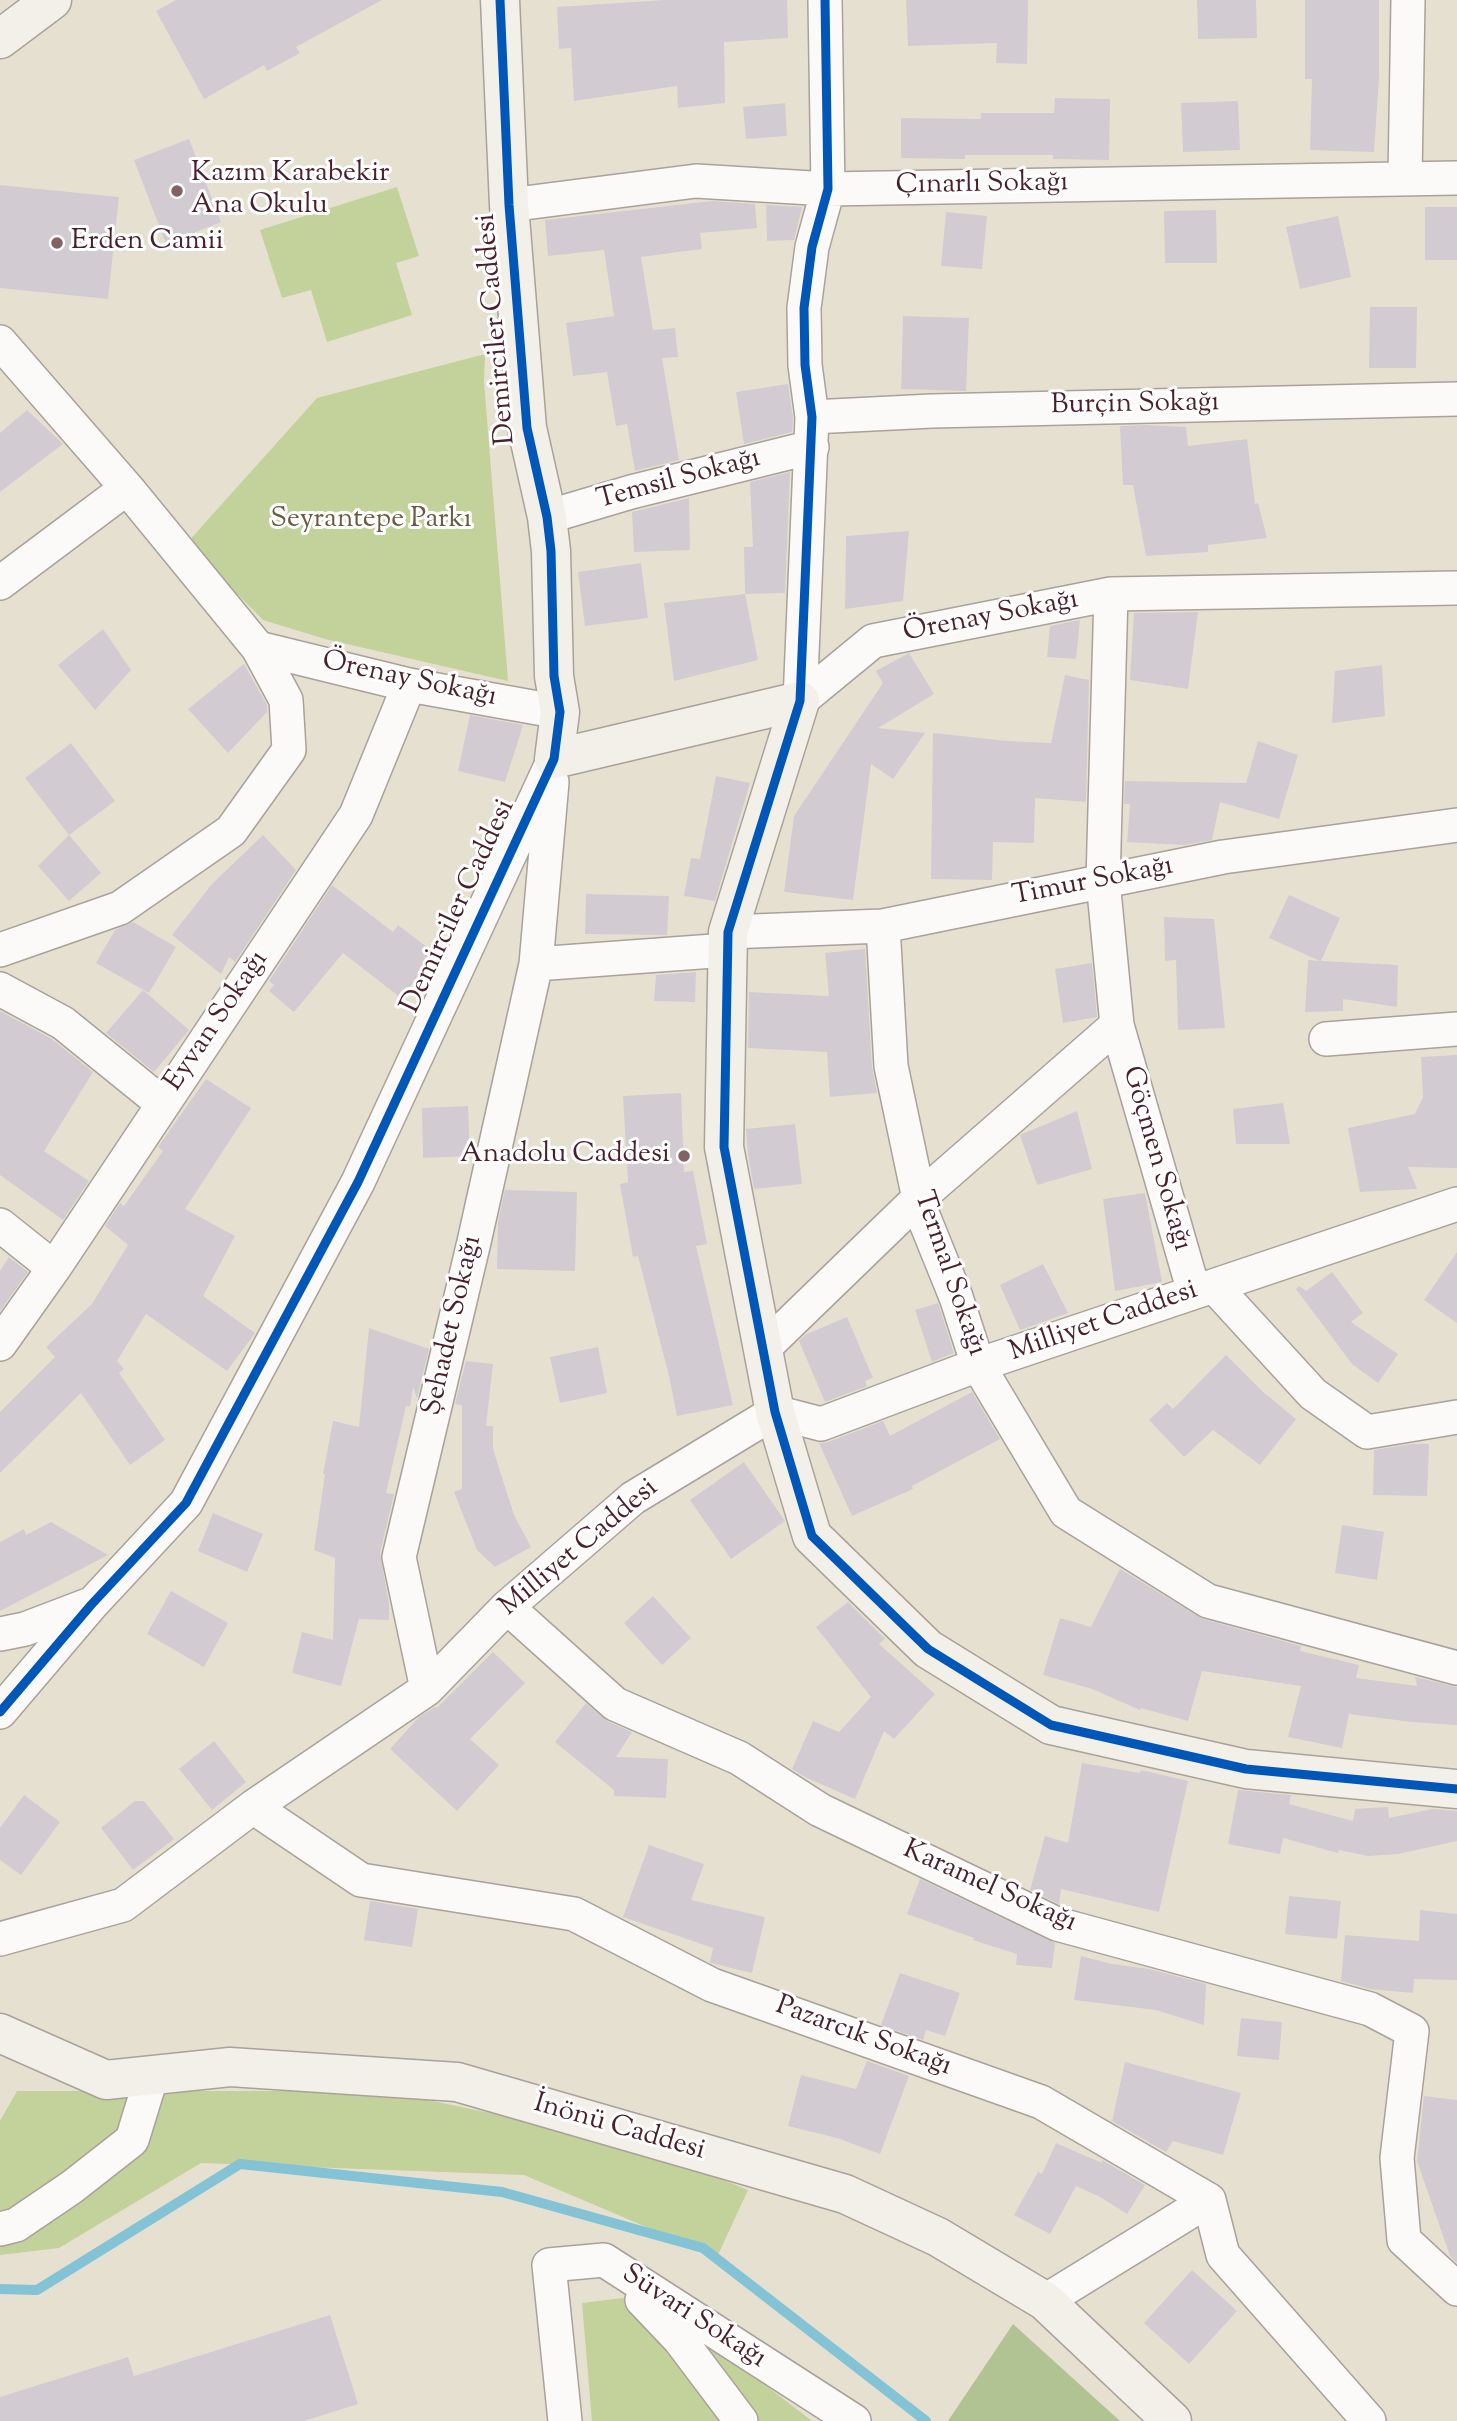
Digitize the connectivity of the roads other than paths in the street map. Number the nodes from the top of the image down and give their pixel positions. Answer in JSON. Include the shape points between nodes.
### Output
{"nodes":[{"id":1,"x":52,"y":0,"type":"edge"},
{"id":2,"x":500,"y":0,"type":"edge"},
{"id":3,"x":825,"y":0,"type":"edge"},
{"id":4,"x":1408,"y":0,"type":"edge"},
{"id":5,"x":0,"y":39,"type":"edge"},
{"id":6,"x":1405,"y":178,"type":"junction"},
{"id":7,"x":1457,"y":178,"type":"edge"},
{"id":8,"x":828,"y":189,"type":"junction"},
{"id":9,"x":509,"y":205,"type":"junction"},
{"id":10,"x":0,"y":342,"type":"edge"},
{"id":11,"x":1457,"y":399,"type":"edge"},
{"id":12,"x":812,"y":432,"type":"junction"},
{"id":13,"x":127,"y":488,"type":"junction"},
{"id":14,"x":547,"y":517,"type":"junction"},
{"id":15,"x":0,"y":583,"type":"edge"},
{"id":16,"x":1457,"y":588,"type":"edge"},
{"id":17,"x":1111,"y":594,"type":"junction"},
{"id":18,"x":258,"y":648,"type":"junction"},
{"id":19,"x":409,"y":685,"type":"junction"},
{"id":20,"x":800,"y":701,"type":"junction"},
{"id":21,"x":560,"y":712,"type":"junction"},
{"id":22,"x":554,"y":759,"type":"junction"},
{"id":23,"x":1457,"y":825,"type":"edge"},
{"id":24,"x":1103,"y":881,"type":"junction"},
{"id":25,"x":883,"y":926,"type":"junction"},
{"id":26,"x":727,"y":941,"type":"junction"},
{"id":27,"x":0,"y":950,"type":"edge"},
{"id":28,"x":536,"y":964,"type":"junction"},
{"id":29,"x":0,"y":989,"type":"edge"},
{"id":30,"x":1117,"y":1026,"type":"junction"},
{"id":31,"x":1457,"y":1029,"type":"edge"},
{"id":32,"x":1325,"y":1040,"type":"dead end"},
{"id":33,"x":163,"y":1104,"type":"junction"},
{"id":34,"x":919,"y":1198,"type":"junction"},
{"id":35,"x":1457,"y":1204,"type":"edge"},
{"id":36,"x":0,"y":1225,"type":"edge"},
{"id":37,"x":54,"y":1268,"type":"junction"},
{"id":38,"x":1204,"y":1289,"type":"junction"},
{"id":39,"x":0,"y":1344,"type":"edge"},
{"id":40,"x":763,"y":1349,"type":"junction"},
{"id":41,"x":978,"y":1365,"type":"junction"},
{"id":42,"x":775,"y":1412,"type":"junction"},
{"id":43,"x":1457,"y":1417,"type":"edge"},
{"id":44,"x":91,"y":1605,"type":"junction"},
{"id":45,"x":507,"y":1607,"type":"junction"},
{"id":46,"x":0,"y":1634,"type":"edge"},
{"id":47,"x":1457,"y":1668,"type":"edge"},
{"id":48,"x":426,"y":1689,"type":"junction"},
{"id":49,"x":0,"y":1712,"type":"edge"},
{"id":50,"x":1457,"y":1789,"type":"edge"},
{"id":51,"x":253,"y":1807,"type":"junction"},
{"id":52,"x":0,"y":1939,"type":"edge"},
{"id":53,"x":0,"y":2033,"type":"edge"},
{"id":54,"x":152,"y":2075,"type":"junction"},
{"id":55,"x":1209,"y":2200,"type":"junction"},
{"id":56,"x":0,"y":2229,"type":"edge"},
{"id":57,"x":604,"y":2260,"type":"junction"},
{"id":58,"x":1457,"y":2289,"type":"edge"},
{"id":59,"x":1045,"y":2301,"type":"junction"},
{"id":60,"x":565,"y":2421,"type":"edge"},
{"id":61,"x":741,"y":2421,"type":"edge"},
{"id":62,"x":854,"y":2421,"type":"edge"},
{"id":63,"x":1172,"y":2421,"type":"edge"},
{"id":64,"x":1368,"y":2421,"type":"edge"}],
"edges":[{"from":1,"to":5,"type":"street"},
{"from":2,"to":9,"type":"street","name":"Demirciler Caddesi"},
{"from":3,"to":8,"type":"street"},
{"from":4,"to":6,"type":"street"},
{"from":6,"to":7,"type":"street","name":"Çınarlı Sokağı"},
{"from":6,"to":8,"type":"street","name":"Çınarlı Sokağı"},
{"from":8,"to":9,"type":"street","name":"Çınarlı Sokağı","via":[[696,181]]},
{"from":8,"to":12,"type":"street","via":[[812,247],[804,308]]},
{"from":9,"to":14,"type":"street","name":"Demirciler Caddesi","via":[[527,428]]},
{"from":10,"to":13,"type":"street"},
{"from":11,"to":12,"type":"street","name":"Burçin Sokağı","via":[[932,411]]},
{"from":12,"to":14,"type":"street","name":"Temsil Sokağı"},
{"from":12,"to":20,"type":"street"},
{"from":13,"to":15,"type":"street"},
{"from":13,"to":18,"type":"street"},
{"from":14,"to":21,"type":"street","name":"Demirciler Caddesi","via":[[554,676]]},
{"from":16,"to":17,"type":"street","name":"Örenay Sokağı"},
{"from":17,"to":20,"type":"street","name":"Örenay Sokağı","via":[[873,641]]},
{"from":17,"to":24,"type":"street","name":"Göçmen Sokağı"},
{"from":18,"to":19,"type":"street","name":"Örenay Sokağı"},
{"from":18,"to":27,"type":"street","via":[[286,700],[289,751],[231,831],[120,908]]},
{"from":19,"to":21,"type":"street","name":"Örenay Sokağı"},
{"from":19,"to":33,"type":"street","name":"Eyvan Sokağı","via":[[356,815]]},
{"from":20,"to":22,"type":"street","name":"Örenay Sokağı"},
{"from":20,"to":26,"type":"street"},
{"from":21,"to":22,"type":"street","name":"Demirciler Caddesi"},
{"from":22,"to":28,"type":"street","name":"Şehadet Sokağı"},
{"from":22,"to":44,"type":"street","name":"Demirciler Caddesi","via":[[358,1182],[186,1503]]},
{"from":23,"to":24,"type":"street","name":"Timur Sokağı","via":[[1223,857]]},
{"from":24,"to":25,"type":"street","name":"Timur Sokağı"},
{"from":24,"to":30,"type":"street","name":"Göçmen Sokağı"},
{"from":25,"to":26,"type":"street","name":"Timur Sokağı"},
{"from":25,"to":34,"type":"street","name":"Termal Sokağı","via":[[891,1066]]},
{"from":26,"to":28,"type":"street"},
{"from":26,"to":40,"type":"street","via":[[724,1147]]},
{"from":28,"to":48,"type":"street","name":"Şehadet Sokağı","via":[[399,1557]]},
{"from":29,"to":33,"type":"street","via":[[63,1023]]},
{"from":30,"to":34,"type":"street"},
{"from":30,"to":38,"type":"street","name":"Göçmen Sokağı"},
{"from":31,"to":32,"type":"street"},
{"from":33,"to":37,"type":"street","name":"Eyvan Sokağı"},
{"from":34,"to":40,"type":"street"},
{"from":34,"to":41,"type":"street","name":"Termal Sokağı"},
{"from":35,"to":38,"type":"street","name":"Milliyet Caddesi"},
{"from":36,"to":37,"type":"street"},
{"from":37,"to":39,"type":"street","name":"Eyvan Sokağı"},
{"from":38,"to":41,"type":"street","name":"Milliyet Caddesi"},
{"from":38,"to":43,"type":"street","name":"Göçmen Sokağı","via":[[1313,1394],[1367,1432]]},
{"from":40,"to":42,"type":"street"},
{"from":41,"to":42,"type":"street","name":"Milliyet Caddesi","via":[[821,1424]]},
{"from":41,"to":47,"type":"street","name":"Termal Sokağı","via":[[1066,1512],[1209,1601]]},
{"from":42,"to":45,"type":"street","name":"Milliyet Caddesi","via":[[633,1498]]},
{"from":42,"to":50,"type":"street","via":[[812,1536],[928,1649],[1051,1725],[1246,1769]]},
{"from":44,"to":46,"type":"street"},
{"from":44,"to":49,"type":"street","name":"Demirciler Caddesi"},
{"from":45,"to":48,"type":"street","name":"Milliyet Caddesi"},
{"from":45,"to":58,"type":"street","name":"Karamel Sokağı","via":[[615,1704],[739,1758],[820,1810],[1057,1924],[1370,2009],[1412,2031],[1397,2158],[1404,2240]]},
{"from":48,"to":51,"type":"street","name":"Milliyet Caddesi"},
{"from":51,"to":52,"type":"street","name":"Milliyet Caddesi","via":[[123,1905]]},
{"from":51,"to":55,"type":"street","name":"Pazarcık Sokağı","via":[[360,1880],[574,1914],[712,1985],[1041,2102]]},
{"from":53,"to":54,"type":"street","name":"İnönü Caddesi","via":[[106,2080]]},
{"from":54,"to":56,"type":"street","via":[[132,2140],[16,2225]]},
{"from":54,"to":59,"type":"street","name":"İnönü Caddesi","via":[[230,2067],[457,2082],[845,2194],[938,2237]]},
{"from":55,"to":59,"type":"street"},
{"from":55,"to":64,"type":"street","via":[[1223,2255]]},
{"from":57,"to":60,"type":"street","name":"Süvari Sokağı","via":[[549,2265]]},
{"from":57,"to":61,"type":"street","via":[[680,2340]]},
{"from":57,"to":62,"type":"street","name":"Süvari Sokağı"},
{"from":59,"to":63,"type":"street","name":"İnönü Caddesi"}]}
